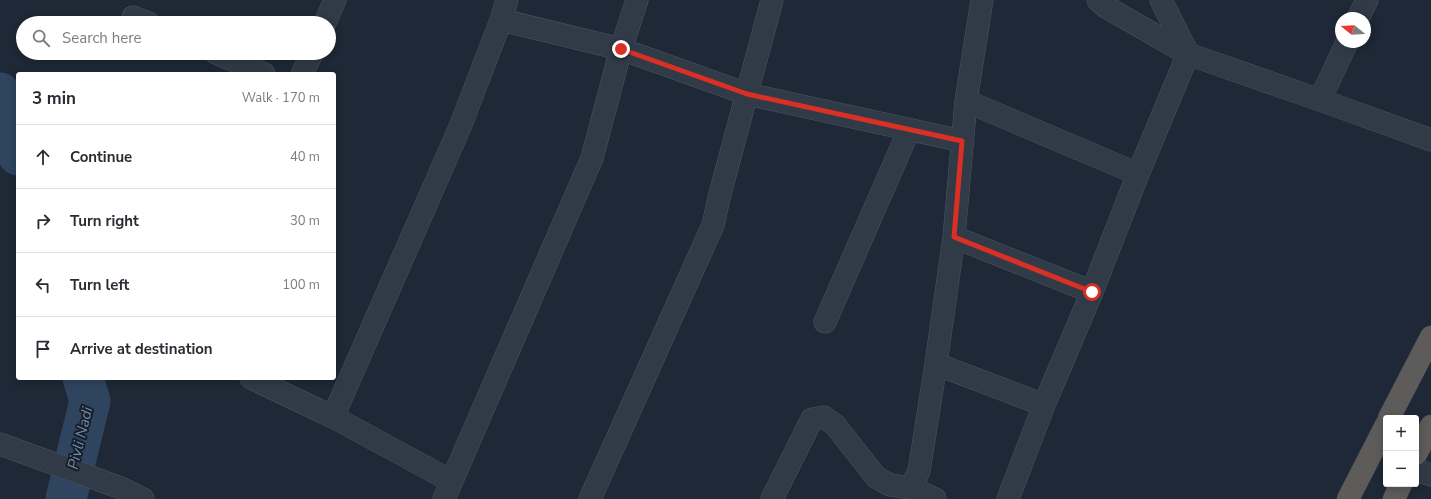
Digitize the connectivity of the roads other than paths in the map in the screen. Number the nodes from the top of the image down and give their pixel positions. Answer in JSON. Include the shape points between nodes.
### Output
{"nodes":[{"id":1,"x":335,"y":0,"type":"edge"},
{"id":2,"x":636,"y":0,"type":"edge"},
{"id":3,"x":772,"y":0,"type":"edge"},
{"id":4,"x":982,"y":0,"type":"edge"},
{"id":5,"x":1098,"y":0,"type":"edge"},
{"id":6,"x":1161,"y":0,"type":"edge"},
{"id":7,"x":1367,"y":0,"type":"edge"},
{"id":8,"x":504,"y":10,"type":"edge"},
{"id":9,"x":1361,"y":12,"type":"edge"},
{"id":10,"x":328,"y":16,"type":"edge"},
{"id":11,"x":1344,"y":48,"type":"edge"},
{"id":12,"x":621,"y":49,"type":"junction"},
{"id":13,"x":1188,"y":54,"type":"junction"},
{"id":14,"x":232,"y":60,"type":"edge"},
{"id":15,"x":309,"y":60,"type":"edge"},
{"id":16,"x":259,"y":72,"type":"edge"},
{"id":17,"x":303,"y":72,"type":"edge"},
{"id":18,"x":747,"y":94,"type":"junction"},
{"id":19,"x":1320,"y":100,"type":"junction"},
{"id":20,"x":966,"y":101,"type":"junction"},
{"id":21,"x":909,"y":130,"type":"junction"},
{"id":22,"x":1431,"y":140,"type":"edge"},
{"id":23,"x":962,"y":141,"type":"junction"},
{"id":24,"x":1138,"y":174,"type":"junction"},
{"id":25,"x":954,"y":237,"type":"junction"},
{"id":26,"x":1092,"y":292,"type":"junction"},
{"id":27,"x":825,"y":322,"type":"dead end"},
{"id":28,"x":1431,"y":337,"type":"edge"},
{"id":29,"x":936,"y":364,"type":"junction"},
{"id":30,"x":255,"y":380,"type":"edge"},
{"id":31,"x":1044,"y":406,"type":"junction"},
{"id":32,"x":1392,"y":415,"type":"edge"},
{"id":33,"x":333,"y":417,"type":"junction"},
{"id":34,"x":1431,"y":426,"type":"edge"},
{"id":35,"x":1383,"y":431,"type":"edge"},
{"id":36,"x":0,"y":444,"type":"edge"},
{"id":37,"x":1418,"y":451,"type":"edge"},
{"id":38,"x":1419,"y":471,"type":"edge"},
{"id":39,"x":1431,"y":475,"type":"edge"},
{"id":40,"x":1400,"y":487,"type":"edge"},
{"id":41,"x":911,"y":488,"type":"junction"},
{"id":42,"x":448,"y":490,"type":"edge"},
{"id":43,"x":143,"y":499,"type":"edge"},
{"id":44,"x":590,"y":499,"type":"edge"},
{"id":45,"x":772,"y":499,"type":"edge"},
{"id":46,"x":935,"y":499,"type":"edge"},
{"id":47,"x":1008,"y":499,"type":"edge"},
{"id":48,"x":1348,"y":499,"type":"edge"},
{"id":49,"x":1394,"y":499,"type":"edge"}],
"edges":[{"from":1,"to":10,"type":"street"},
{"from":2,"to":12,"type":"street"},
{"from":3,"to":18,"type":"street"},
{"from":4,"to":20,"type":"street"},
{"from":5,"to":13,"type":"street"},
{"from":6,"to":13,"type":"street"},
{"from":7,"to":9,"type":"street"},
{"from":8,"to":12,"type":"street"},
{"from":8,"to":33,"type":"street","via":[[460,127]]},
{"from":11,"to":19,"type":"street"},
{"from":12,"to":18,"type":"street"},
{"from":12,"to":42,"type":"street","via":[[592,158]]},
{"from":13,"to":19,"type":"street"},
{"from":13,"to":24,"type":"street"},
{"from":14,"to":16,"type":"street"},
{"from":15,"to":17,"type":"street"},
{"from":18,"to":21,"type":"street"},
{"from":18,"to":44,"type":"street","via":[[713,225]]},
{"from":19,"to":22,"type":"street"},
{"from":20,"to":23,"type":"street"},
{"from":20,"to":24,"type":"street"},
{"from":21,"to":23,"type":"street"},
{"from":21,"to":27,"type":"street"},
{"from":23,"to":25,"type":"street"},
{"from":24,"to":26,"type":"street"},
{"from":25,"to":26,"type":"street"},
{"from":25,"to":29,"type":"street"},
{"from":26,"to":31,"type":"street"},
{"from":28,"to":32,"type":"highway"},
{"from":29,"to":31,"type":"street"},
{"from":29,"to":41,"type":"street","via":[[919,471]]},
{"from":30,"to":33,"type":"street"},
{"from":31,"to":47,"type":"street"},
{"from":33,"to":42,"type":"street"},
{"from":34,"to":37,"type":"highway"},
{"from":35,"to":48,"type":"highway"},
{"from":36,"to":43,"type":"street","via":[[121,488]]},
{"from":38,"to":39,"type":"street"},
{"from":40,"to":49,"type":"highway"},
{"from":41,"to":45,"type":"street","via":[[890,485],[876,477],[835,425],[824,417],[812,420]]},
{"from":41,"to":46,"type":"street"}]}
